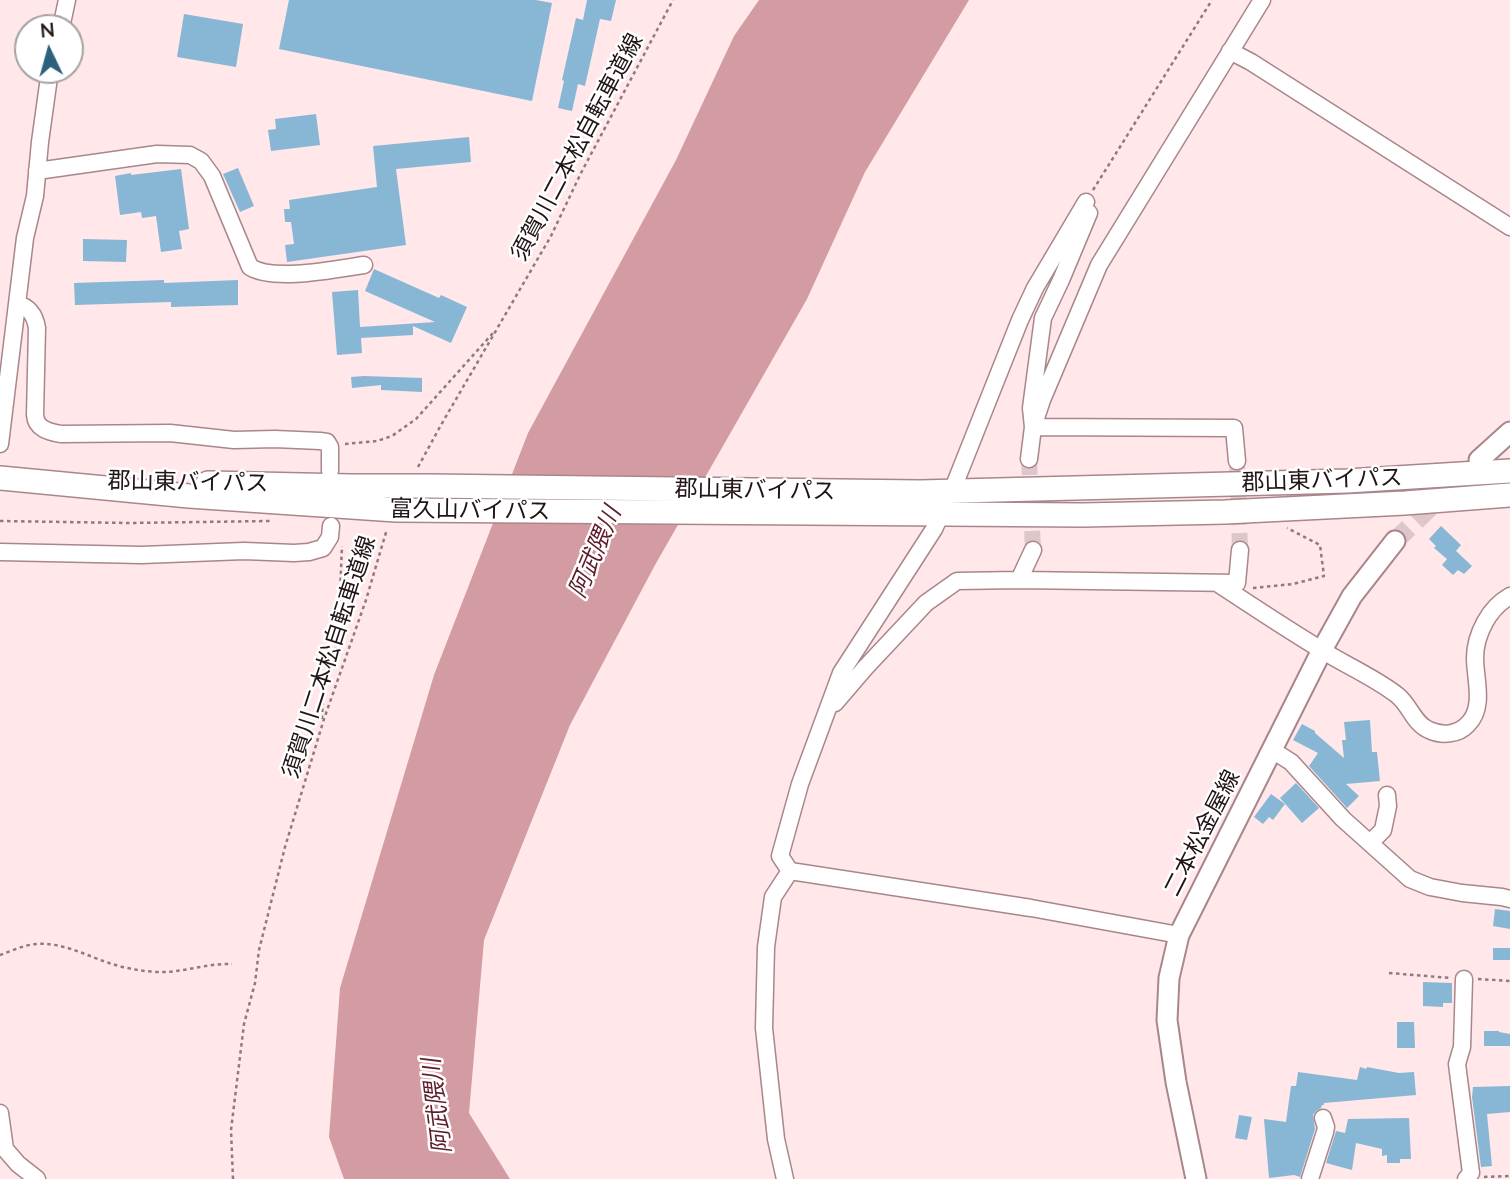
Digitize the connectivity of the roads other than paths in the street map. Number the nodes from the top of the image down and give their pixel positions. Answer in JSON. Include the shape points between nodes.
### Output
{"nodes":[{"id":1,"x":1262,"y":0,"type":"edge"},
{"id":2,"x":1230,"y":51,"type":"junction"},
{"id":3,"x":48,"y":84,"type":"edge"},
{"id":4,"x":37,"y":171,"type":"junction"},
{"id":5,"x":1510,"y":227,"type":"edge"},
{"id":6,"x":365,"y":265,"type":"dead end"},
{"id":7,"x":17,"y":304,"type":"junction"},
{"id":8,"x":6,"y":342,"type":"edge"},
{"id":9,"x":1032,"y":427,"type":"junction"},
{"id":10,"x":1510,"y":432,"type":"edge"},
{"id":11,"x":0,"y":444,"type":"edge"},
{"id":12,"x":1029,"y":459,"type":"tunnel mouth"},
{"id":13,"x":1479,"y":460,"type":"tunnel mouth"},
{"id":14,"x":1237,"y":461,"type":"tunnel mouth"},
{"id":15,"x":330,"y":471,"type":"dead end"},
{"id":16,"x":1510,"y":471,"type":"edge"},
{"id":17,"x":0,"y":478,"type":"edge"},
{"id":18,"x":952,"y":491,"type":"junction"},
{"id":19,"x":1510,"y":495,"type":"edge"},
{"id":20,"x":941,"y":514,"type":"junction"},
{"id":21,"x":336,"y":532,"type":"road end"},
{"id":22,"x":1395,"y":541,"type":"tunnel mouth"},
{"id":23,"x":1240,"y":550,"type":"tunnel mouth"},
{"id":24,"x":1033,"y":551,"type":"tunnel mouth"},
{"id":25,"x":0,"y":552,"type":"edge"},
{"id":26,"x":1019,"y":580,"type":"junction"},
{"id":27,"x":1215,"y":582,"type":"junction"},
{"id":28,"x":1510,"y":596,"type":"edge"},
{"id":29,"x":1322,"y":650,"type":"junction"},
{"id":30,"x":827,"y":713,"type":"junction"},
{"id":31,"x":1272,"y":750,"type":"junction"},
{"id":32,"x":1387,"y":795,"type":"dead end"},
{"id":33,"x":1370,"y":844,"type":"junction"},
{"id":34,"x":790,"y":872,"type":"junction"},
{"id":35,"x":1510,"y":899,"type":"edge"},
{"id":36,"x":1179,"y":934,"type":"junction"},
{"id":37,"x":1464,"y":979,"type":"dead end"},
{"id":38,"x":0,"y":1113,"type":"edge"},
{"id":39,"x":1323,"y":1118,"type":"dead end"},
{"id":40,"x":3,"y":1150,"type":"edge"},
{"id":41,"x":37,"y":1179,"type":"edge"},
{"id":42,"x":785,"y":1179,"type":"edge"},
{"id":43,"x":1196,"y":1179,"type":"edge"},
{"id":44,"x":1310,"y":1179,"type":"edge"},
{"id":45,"x":1467,"y":1179,"type":"edge"}],
"edges":[{"from":1,"to":2,"type":"street"},
{"from":2,"to":5,"type":"street"},
{"from":2,"to":9,"type":"street","via":[[1100,265]]},
{"from":3,"to":4,"type":"street"},
{"from":4,"to":6,"type":"street","via":[[157,154],[190,155],[212,176],[250,267],[282,274]]},
{"from":4,"to":7,"type":"street"},
{"from":7,"to":8,"type":"street"},
{"from":7,"to":15,"type":"street","via":[[35,317],[35,420],[42,428],[61,434],[170,433],[234,440],[320,440],[330,447]]},
{"from":8,"to":11,"type":"street"},
{"from":9,"to":12,"type":"street"},
{"from":9,"to":14,"type":"street","via":[[1234,428]]},
{"from":9,"to":18,"type":"street","via":[[1044,318],[1089,214],[1086,202],[1020,320]]},
{"from":10,"to":13,"type":"main road"},
{"from":16,"to":18,"type":"highway","name":"郡山東バイパス","via":[[1347,481]]},
{"from":17,"to":18,"type":"highway","name":"郡山東バイパス","via":[[350,486],[422,479]]},
{"from":17,"to":20,"type":"highway","name":"富久山バイパス","via":[[396,510]]},
{"from":19,"to":20,"type":"highway","name":"郡山東バイパス","via":[[1225,512]]},
{"from":20,"to":30,"type":"street","via":[[842,673]]},
{"from":21,"to":25,"type":"street","via":[[323,548],[301,553]]},
{"from":22,"to":29,"type":"main road","name":"二本松金屋線","via":[[1352,596]]},
{"from":23,"to":27,"type":"street","via":[[1237,583]]},
{"from":24,"to":26,"type":"street"},
{"from":26,"to":27,"type":"street"},
{"from":26,"to":30,"type":"street","via":[[957,581],[926,603]]},
{"from":27,"to":29,"type":"street"},
{"from":28,"to":29,"type":"street","via":[[1493,608],[1480,632],[1475,649],[1478,704],[1472,719],[1457,732],[1441,734],[1426,729],[1397,695]]},
{"from":29,"to":31,"type":"main road","name":"二本松金屋線"},
{"from":30,"to":34,"type":"street","via":[[780,856]]},
{"from":31,"to":33,"type":"street","via":[[1292,762]]},
{"from":31,"to":36,"type":"main road","name":"二本松金屋線"},
{"from":32,"to":33,"type":"street","via":[[1383,830]]},
{"from":33,"to":35,"type":"street","via":[[1419,883]]},
{"from":34,"to":36,"type":"street"},
{"from":34,"to":42,"type":"street","via":[[773,897],[766,947],[764,1028]]},
{"from":36,"to":43,"type":"main road","name":"二本松金屋線","via":[[1169,978],[1167,1020]]},
{"from":37,"to":45,"type":"street","via":[[1462,1047],[1457,1064],[1471,1173]]},
{"from":38,"to":40,"type":"street"},
{"from":39,"to":44,"type":"street","via":[[1323,1142]]},
{"from":40,"to":41,"type":"street"}]}
